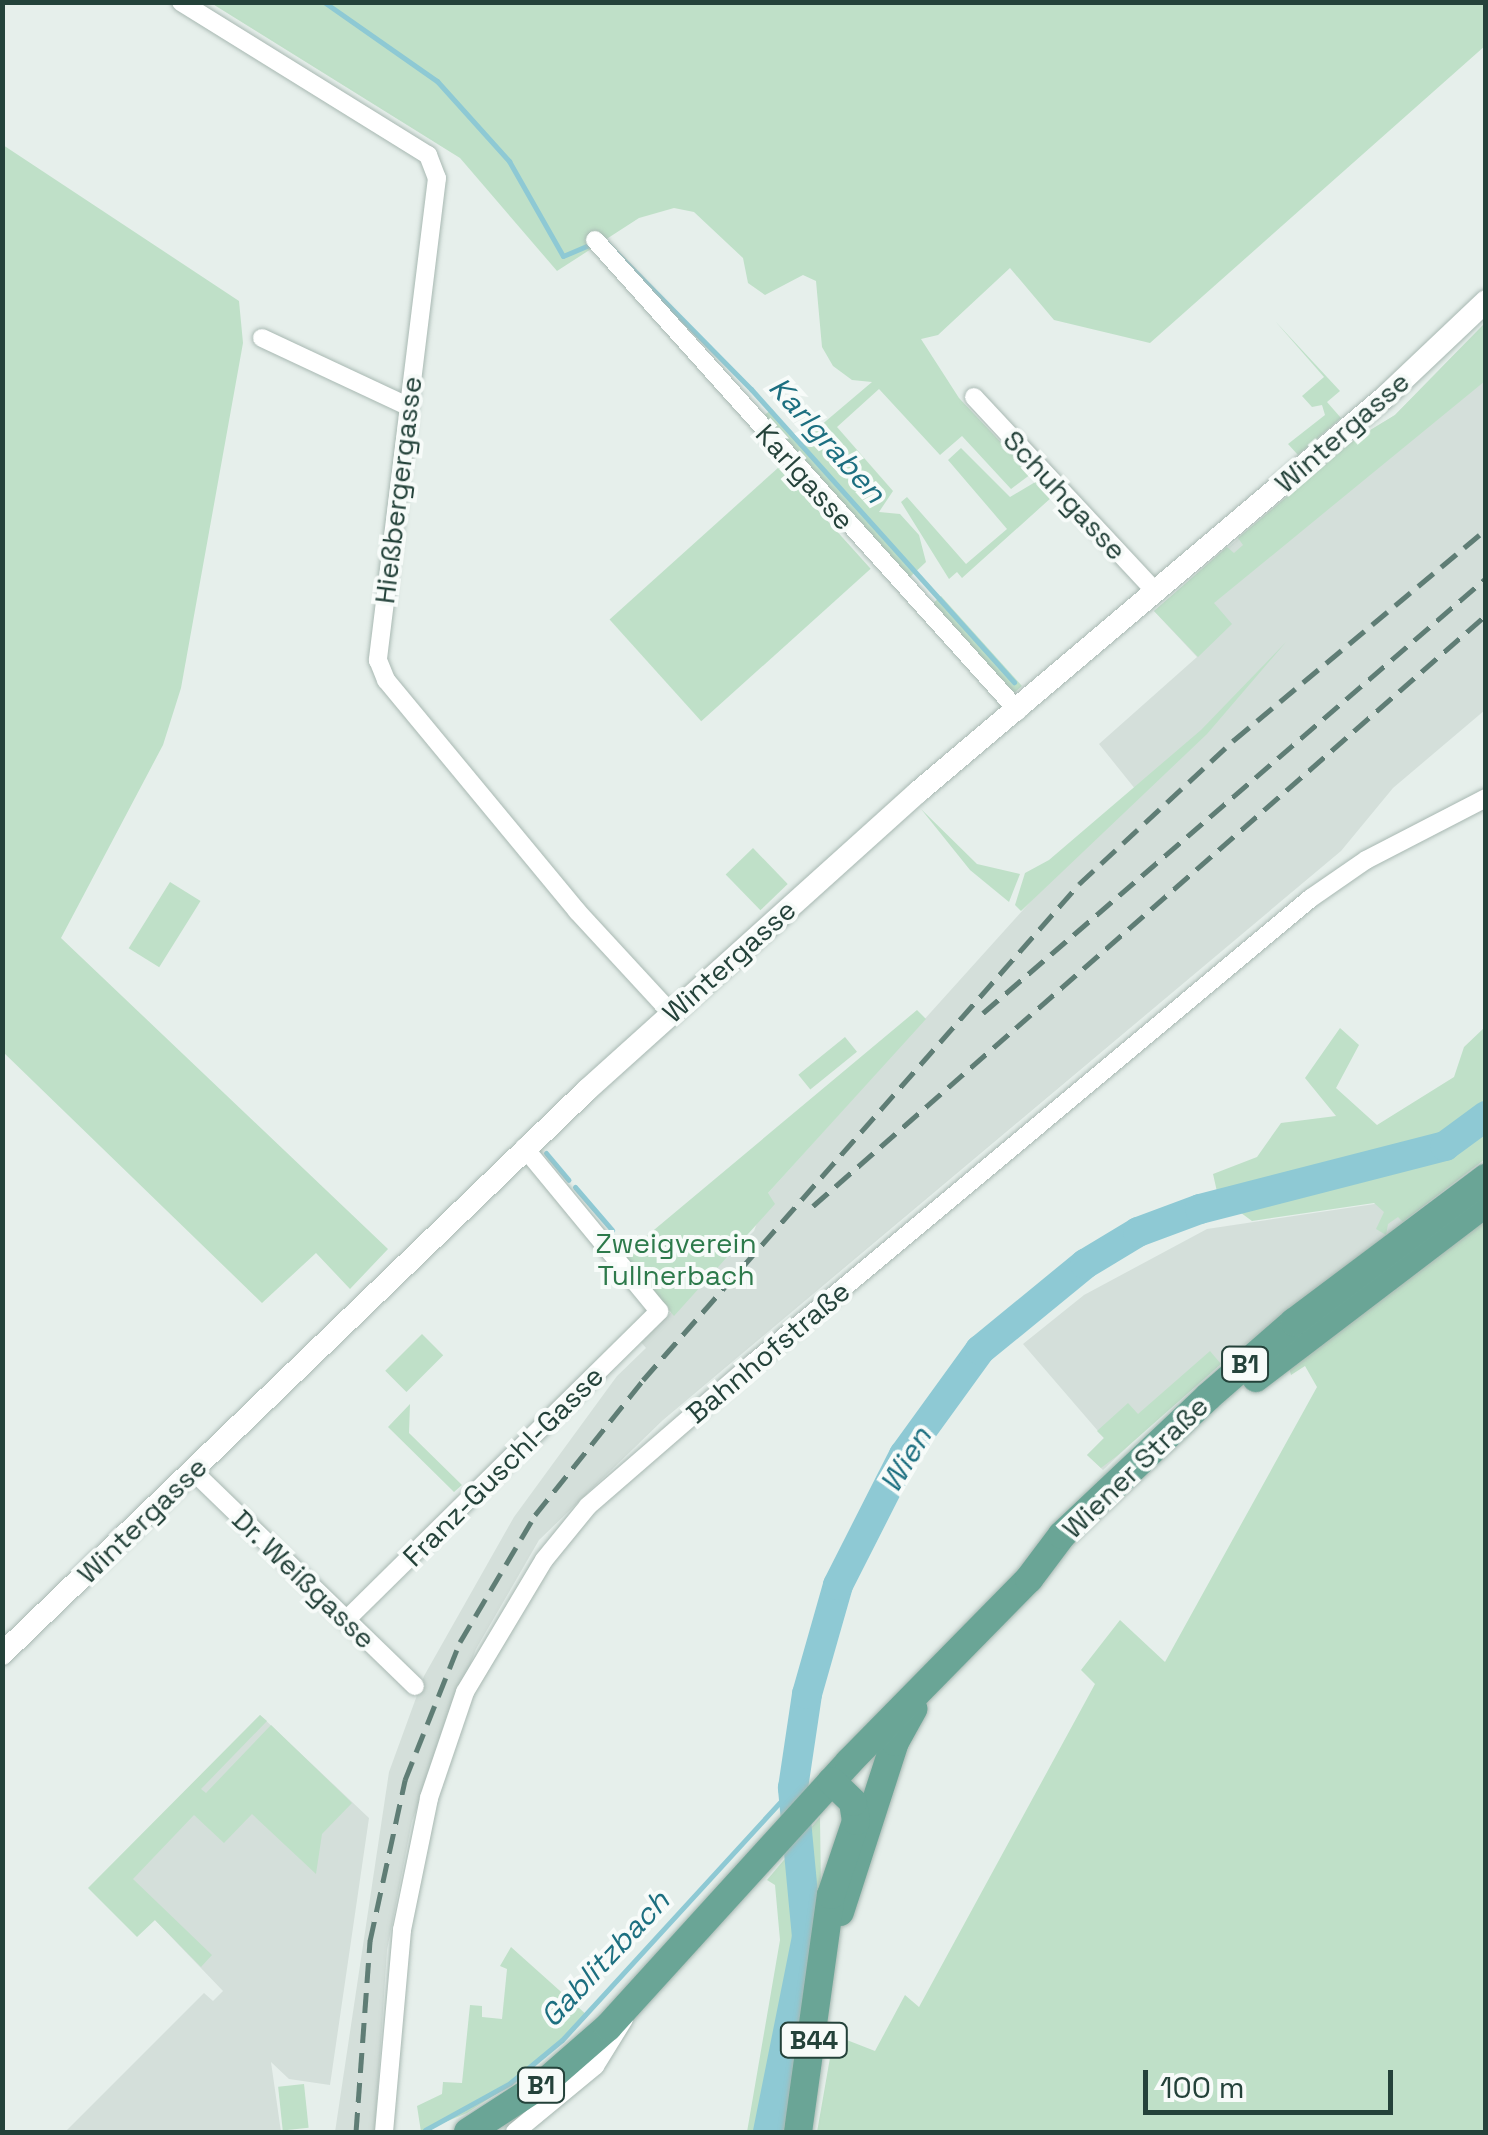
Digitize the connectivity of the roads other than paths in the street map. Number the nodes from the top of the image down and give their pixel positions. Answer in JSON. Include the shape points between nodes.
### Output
{"nodes":[{"id":1,"x":181,"y":2,"type":"edge"},
{"id":2,"x":594,"y":240,"type":"dead end"},
{"id":3,"x":1486,"y":302,"type":"edge"},
{"id":4,"x":262,"y":338,"type":"dead end"},
{"id":5,"x":974,"y":397,"type":"dead end"},
{"id":6,"x":408,"y":406,"type":"junction"},
{"id":7,"x":1156,"y":592,"type":"junction"},
{"id":8,"x":1018,"y":711,"type":"junction"},
{"id":9,"x":1486,"y":798,"type":"edge"},
{"id":10,"x":671,"y":1013,"type":"junction"},
{"id":11,"x":524,"y":1147,"type":"junction"},
{"id":12,"x":1486,"y":1178,"type":"edge"},
{"id":13,"x":1486,"y":1203,"type":"edge"},
{"id":14,"x":194,"y":1471,"type":"junction"},
{"id":15,"x":1029,"y":1579,"type":"junction"},
{"id":16,"x":346,"y":1620,"type":"junction"},
{"id":17,"x":2,"y":1654,"type":"edge"},
{"id":18,"x":938,"y":1670,"type":"junction"},
{"id":19,"x":416,"y":1686,"type":"dead end"},
{"id":20,"x":833,"y":1779,"type":"junction"},
{"id":21,"x":878,"y":1806,"type":"junction"},
{"id":22,"x":828,"y":1947,"type":"junction"},
{"id":23,"x":630,"y":2004,"type":"junction"},
{"id":24,"x":384,"y":2132,"type":"edge"},
{"id":25,"x":468,"y":2132,"type":"edge"},
{"id":26,"x":515,"y":2132,"type":"edge"},
{"id":27,"x":798,"y":2132,"type":"edge"}],
"edges":[{"from":1,"to":6,"type":"street","name":"Hießbergergasse","via":[[428,155],[437,178]]},
{"from":2,"to":8,"type":"street","name":"Karlgasse"},
{"from":3,"to":7,"type":"street","name":"Wintergasse","via":[[1385,398]]},
{"from":4,"to":6,"type":"street"},
{"from":5,"to":7,"type":"street","name":"Schuhgasse"},
{"from":6,"to":10,"type":"street","name":"Hießbergergasse","via":[[378,660],[386,680]]},
{"from":7,"to":8,"type":"street","name":"Wintergasse"},
{"from":8,"to":10,"type":"street","name":"Wintergasse"},
{"from":9,"to":24,"type":"street","name":"Bahnhofstraße","via":[[1366,860],[1311,898],[588,1506],[544,1560],[465,1692],[429,1798],[402,1930]]},
{"from":10,"to":11,"type":"street","name":"Wintergasse"},
{"from":11,"to":14,"type":"street","name":"Wintergasse"},
{"from":11,"to":16,"type":"street","name":"Franz-Guschl-Gasse","via":[[659,1311]]},
{"from":12,"to":15,"type":"main road","name":"Wiener Straße","number":"B1","via":[[1272,1340],[1062,1535]]},
{"from":13,"to":15,"type":"main road","name":"Wiener Straße","number":"B1","via":[[1272,1364]]},
{"from":14,"to":16,"type":"street","name":"Dr. Weißgasse"},
{"from":14,"to":17,"type":"street","name":"Wintergasse"},
{"from":15,"to":18,"type":"main road","name":"Wiener Straße","number":"B1"},
{"from":16,"to":19,"type":"street","name":"Dr. Weißgasse"},
{"from":18,"to":20,"type":"main road","name":"Wiener Straße","number":"B1"},
{"from":18,"to":21,"type":"main road","via":[[895,1742]]},
{"from":20,"to":21,"type":"main road","via":[[873,1787]]},
{"from":20,"to":22,"type":"main road","number":"B44","via":[[857,1813],[834,1879]]},
{"from":20,"to":23,"type":"main road","name":"Wiener Straße","number":"B1"},
{"from":21,"to":22,"type":"main road","number":"B44"},
{"from":22,"to":27,"type":"main road","number":"B44"},
{"from":23,"to":25,"type":"main road","name":"Wiener Straße","number":"B1","via":[[545,2082]]},
{"from":23,"to":26,"type":"street","name":"Wiener Straße","via":[[614,2043],[595,2066]]}]}
